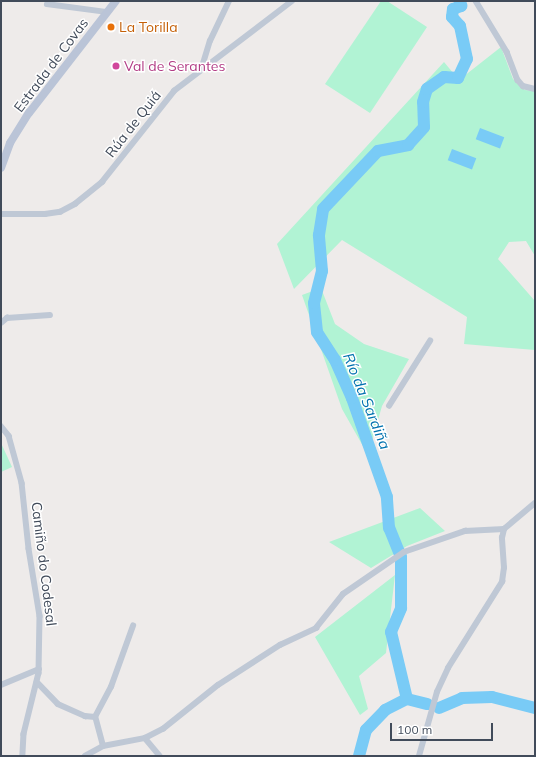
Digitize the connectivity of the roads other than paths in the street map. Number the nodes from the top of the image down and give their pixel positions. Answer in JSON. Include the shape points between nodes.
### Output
{"nodes":[{"id":1,"x":116,"y":1,"type":"edge"},
{"id":2,"x":229,"y":1,"type":"edge"},
{"id":3,"x":292,"y":1,"type":"edge"},
{"id":4,"x":476,"y":1,"type":"edge"},
{"id":5,"x":47,"y":4,"type":"dead end"},
{"id":6,"x":107,"y":12,"type":"junction"},
{"id":7,"x":201,"y":70,"type":"junction"},
{"id":8,"x":535,"y":89,"type":"edge"},
{"id":9,"x":1,"y":168,"type":"edge"},
{"id":10,"x":1,"y":214,"type":"edge"},
{"id":11,"x":50,"y":315,"type":"dead end"},
{"id":12,"x":1,"y":323,"type":"edge"},
{"id":13,"x":430,"y":341,"type":"dead end"},
{"id":14,"x":389,"y":406,"type":"dead end"},
{"id":15,"x":1,"y":426,"type":"edge"},
{"id":16,"x":535,"y":503,"type":"edge"},
{"id":17,"x":504,"y":529,"type":"junction"},
{"id":18,"x":132,"y":626,"type":"dead end"},
{"id":19,"x":40,"y":670,"type":"junction"},
{"id":20,"x":37,"y":682,"type":"junction"},
{"id":21,"x":1,"y":685,"type":"edge"},
{"id":22,"x":95,"y":717,"type":"junction"},
{"id":23,"x":145,"y":738,"type":"junction"},
{"id":24,"x":103,"y":746,"type":"junction"},
{"id":25,"x":23,"y":756,"type":"edge"},
{"id":26,"x":85,"y":756,"type":"edge"},
{"id":27,"x":160,"y":756,"type":"edge"},
{"id":28,"x":418,"y":756,"type":"edge"}],
"edges":[{"from":1,"to":6,"type":"main road","name":"Estrada de Covas"},
{"from":2,"to":7,"type":"street","via":[[210,41]]},
{"from":3,"to":7,"type":"street","name":"Rúa de Quiá"},
{"from":4,"to":8,"type":"street","via":[[507,52],[518,80],[524,86]]},
{"from":5,"to":6,"type":"street"},
{"from":6,"to":9,"type":"main road","name":"Estrada de Covas","via":[[29,113],[10,143]]},
{"from":7,"to":10,"type":"street","name":"Rúa de Quiá","via":[[174,91],[102,182],[76,204],[60,212],[46,214]]},
{"from":11,"to":12,"type":"street","via":[[7,318]]},
{"from":13,"to":14,"type":"street"},
{"from":15,"to":19,"type":"street","name":"Camiño do Codesal","via":[[9,436],[22,483],[40,616]]},
{"from":16,"to":17,"type":"street"},
{"from":17,"to":23,"type":"street","via":[[464,531],[404,552],[343,594],[316,628],[255,661],[204,694],[163,729]]},
{"from":17,"to":28,"type":"street","via":[[502,582],[445,674]]},
{"from":18,"to":22,"type":"street","via":[[111,687]]},
{"from":19,"to":20,"type":"street","name":"Camiño do Codesal"},
{"from":19,"to":21,"type":"street"},
{"from":20,"to":22,"type":"street","via":[[58,704],[85,716]]},
{"from":20,"to":25,"type":"street","name":"Camiño do Codesal","via":[[24,734]]},
{"from":22,"to":24,"type":"street"},
{"from":23,"to":24,"type":"street"},
{"from":23,"to":27,"type":"street"},
{"from":24,"to":26,"type":"street"}]}
